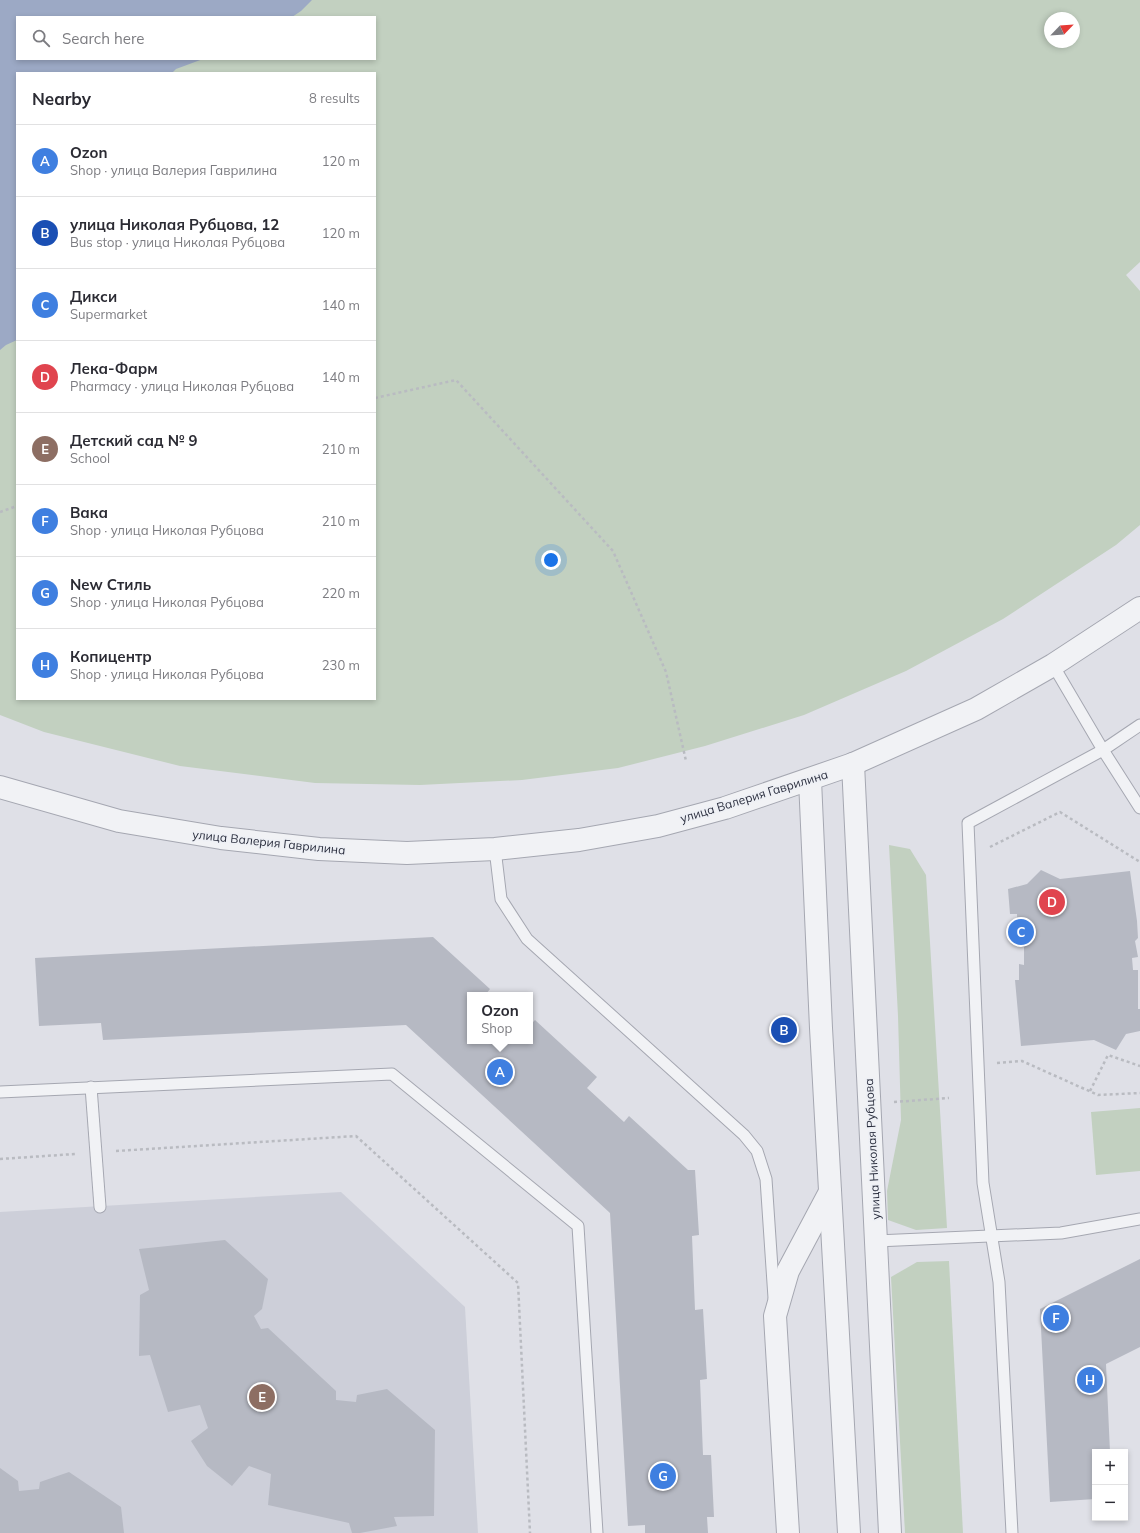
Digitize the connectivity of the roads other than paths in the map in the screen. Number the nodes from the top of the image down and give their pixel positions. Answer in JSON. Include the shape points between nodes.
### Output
{"nodes":[{"id":1,"x":1140,"y":608,"type":"edge"},
{"id":2,"x":1053,"y":666,"type":"junction"},
{"id":3,"x":1140,"y":725,"type":"edge"},
{"id":4,"x":1103,"y":750,"type":"junction"},
{"id":5,"x":853,"y":764,"type":"junction"},
{"id":6,"x":810,"y":780,"type":"junction"},
{"id":7,"x":0,"y":787,"type":"edge"},
{"id":8,"x":1140,"y":808,"type":"edge"},
{"id":9,"x":495,"y":849,"type":"junction"},
{"id":10,"x":91,"y":1088,"type":"junction"},
{"id":11,"x":0,"y":1092,"type":"edge"},
{"id":12,"x":830,"y":1192,"type":"junction"},
{"id":13,"x":100,"y":1206,"type":"dead end"},
{"id":14,"x":1140,"y":1218,"type":"edge"},
{"id":15,"x":992,"y":1236,"type":"junction"},
{"id":16,"x":876,"y":1241,"type":"junction"},
{"id":17,"x":775,"y":1316,"type":"junction"},
{"id":18,"x":597,"y":1533,"type":"edge"},
{"id":19,"x":788,"y":1533,"type":"edge"},
{"id":20,"x":849,"y":1533,"type":"edge"},
{"id":21,"x":890,"y":1533,"type":"edge"},
{"id":22,"x":1012,"y":1533,"type":"edge"}],
"edges":[{"from":1,"to":2,"type":"street","name":"улица Валерия Гаврилина"},
{"from":2,"to":4,"type":"lane"},
{"from":2,"to":5,"type":"street","name":"улица Валерия Гаврилина","via":[[976,710]]},
{"from":3,"to":4,"type":"lane"},
{"from":4,"to":8,"type":"lane"},
{"from":4,"to":15,"type":"lane","via":[[968,823],[983,1183]]},
{"from":5,"to":6,"type":"street","name":"улица Валерия Гаврилина"},
{"from":5,"to":16,"type":"street","name":"улица Николая Рубцова"},
{"from":6,"to":9,"type":"street","name":"улица Валерия Гаврилина","via":[[725,808],[658,826],[579,840]]},
{"from":6,"to":12,"type":"street"},
{"from":7,"to":9,"type":"street","name":"улица Валерия Гаврилина","via":[[119,821],[221,838],[319,849],[407,853]]},
{"from":9,"to":17,"type":"lane","via":[[501,899],[528,939],[744,1135],[757,1151],[766,1179]]},
{"from":10,"to":11,"type":"lane"},
{"from":10,"to":13,"type":"lane"},
{"from":10,"to":18,"type":"lane","via":[[392,1074],[578,1226]]},
{"from":12,"to":17,"type":"street","via":[[788,1271]]},
{"from":12,"to":20,"type":"street"},
{"from":14,"to":15,"type":"lane","via":[[1061,1233]]},
{"from":15,"to":16,"type":"lane"},
{"from":15,"to":22,"type":"lane","via":[[1000,1282]]},
{"from":16,"to":21,"type":"street","name":"улица Николая Рубцова"},
{"from":17,"to":19,"type":"street"}]}
